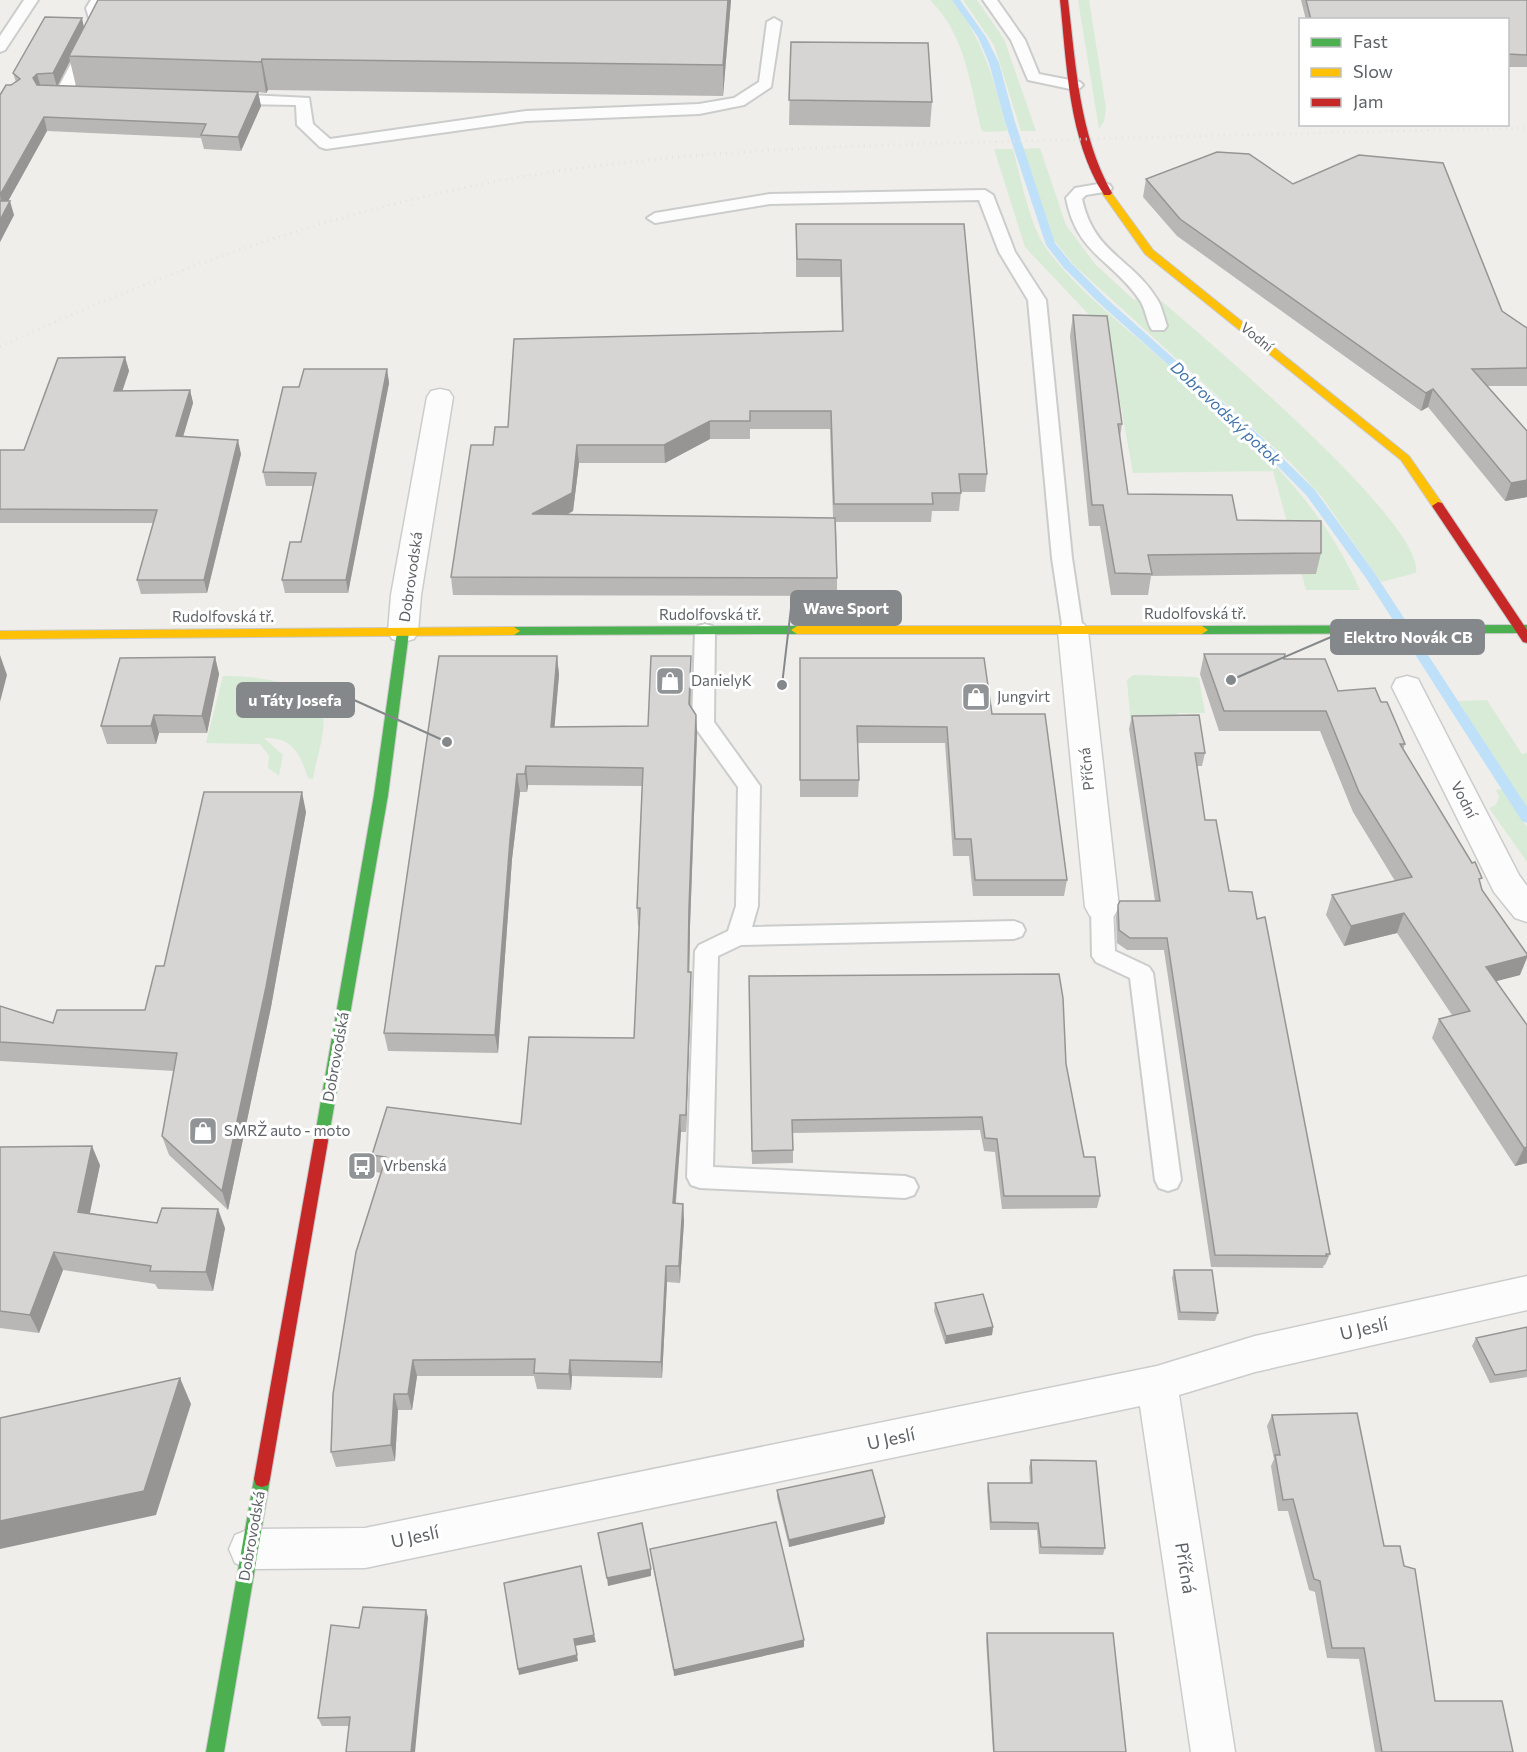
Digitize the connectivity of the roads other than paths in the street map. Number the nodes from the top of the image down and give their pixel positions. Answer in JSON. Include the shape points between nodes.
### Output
{"nodes":[{"id":1,"x":31,"y":0,"type":"edge"},
{"id":2,"x":98,"y":0,"type":"edge"},
{"id":3,"x":990,"y":0,"type":"edge"},
{"id":4,"x":1064,"y":0,"type":"edge"},
{"id":5,"x":774,"y":22,"type":"dead end"},
{"id":6,"x":0,"y":47,"type":"edge"},
{"id":7,"x":1075,"y":85,"type":"junction"},
{"id":8,"x":46,"y":93,"type":"edge"},
{"id":9,"x":63,"y":94,"type":"junction"},
{"id":10,"x":86,"y":95,"type":"edge"},
{"id":11,"x":212,"y":98,"type":"edge"},
{"id":12,"x":1104,"y":188,"type":"junction"},
{"id":13,"x":655,"y":218,"type":"dead end"},
{"id":14,"x":1158,"y":326,"type":"dead end"},
{"id":15,"x":440,"y":397,"type":"dead end"},
{"id":16,"x":705,"y":631,"type":"junction"},
{"id":17,"x":1073,"y":631,"type":"junction"},
{"id":18,"x":403,"y":632,"type":"junction"},
{"id":19,"x":1525,"y":632,"type":"edge"},
{"id":20,"x":0,"y":635,"type":"edge"},
{"id":21,"x":1407,"y":687,"type":"dead end"},
{"id":22,"x":1102,"y":906,"type":"joint"},
{"id":23,"x":1527,"y":909,"type":"edge"},
{"id":24,"x":1014,"y":930,"type":"dead end"},
{"id":25,"x":738,"y":936,"type":"junction"},
{"id":26,"x":1168,"y":1180,"type":"dead end"},
{"id":27,"x":905,"y":1187,"type":"dead end"},
{"id":28,"x":1527,"y":1293,"type":"edge"},
{"id":29,"x":1157,"y":1383,"type":"junction"},
{"id":30,"x":250,"y":1549,"type":"junction"},
{"id":31,"x":215,"y":1752,"type":"edge"},
{"id":32,"x":1213,"y":1752,"type":"edge"}],
"edges":[{"from":1,"to":6,"type":"lane"},
{"from":2,"to":9,"type":"lane","via":[[93,8],[98,25]]},
{"from":3,"to":7,"type":"lane","via":[[1018,40],[1033,76]]},
{"from":4,"to":7,"type":"main road","name":"Vodní"},
{"from":5,"to":11,"type":"lane","via":[[766,84],[739,102],[699,109],[526,116],[326,144],[305,125],[304,101]]},
{"from":7,"to":12,"type":"main road","name":"Vodní","via":[[1085,140]]},
{"from":8,"to":9,"type":"lane"},
{"from":9,"to":10,"type":"lane"},
{"from":12,"to":14,"type":"lane","via":[[1081,191],[1074,198],[1076,214],[1097,249],[1147,297]]},
{"from":12,"to":19,"type":"main road","name":"Vodní","via":[[1149,252],[1405,458]]},
{"from":13,"to":17,"type":"lane","via":[[770,200],[984,195],[1007,252],[1037,300],[1062,558]]},
{"from":15,"to":18,"type":"street","name":"Dobrovodská"},
{"from":16,"to":17,"type":"main road","name":"Rudolfovská tř."},
{"from":16,"to":18,"type":"main road","name":"Rudolfovská tř."},
{"from":16,"to":25,"type":"lane","via":[[703,723],[749,786],[747,906]]},
{"from":17,"to":19,"type":"main road","name":"Rudolfovská tř."},
{"from":17,"to":22,"type":"street","name":"Příčná"},
{"from":18,"to":20,"type":"main road","name":"Rudolfovská tř."},
{"from":18,"to":30,"type":"main road","name":"Dobrovodská","via":[[381,795]]},
{"from":21,"to":23,"type":"street","name":"Vodní","via":[[1506,883]]},
{"from":22,"to":26,"type":"lane","via":[[1104,956],[1141,973]]},
{"from":24,"to":25,"type":"lane"},
{"from":25,"to":27,"type":"lane","via":[[707,951],[700,1177]]},
{"from":28,"to":29,"type":"street","name":"U Jeslí","via":[[1255,1354]]},
{"from":29,"to":30,"type":"street","name":"U Jeslí","via":[[366,1548]]},
{"from":29,"to":32,"type":"street","name":"Příčná"},
{"from":30,"to":31,"type":"main road","name":"Dobrovodská"}]}
